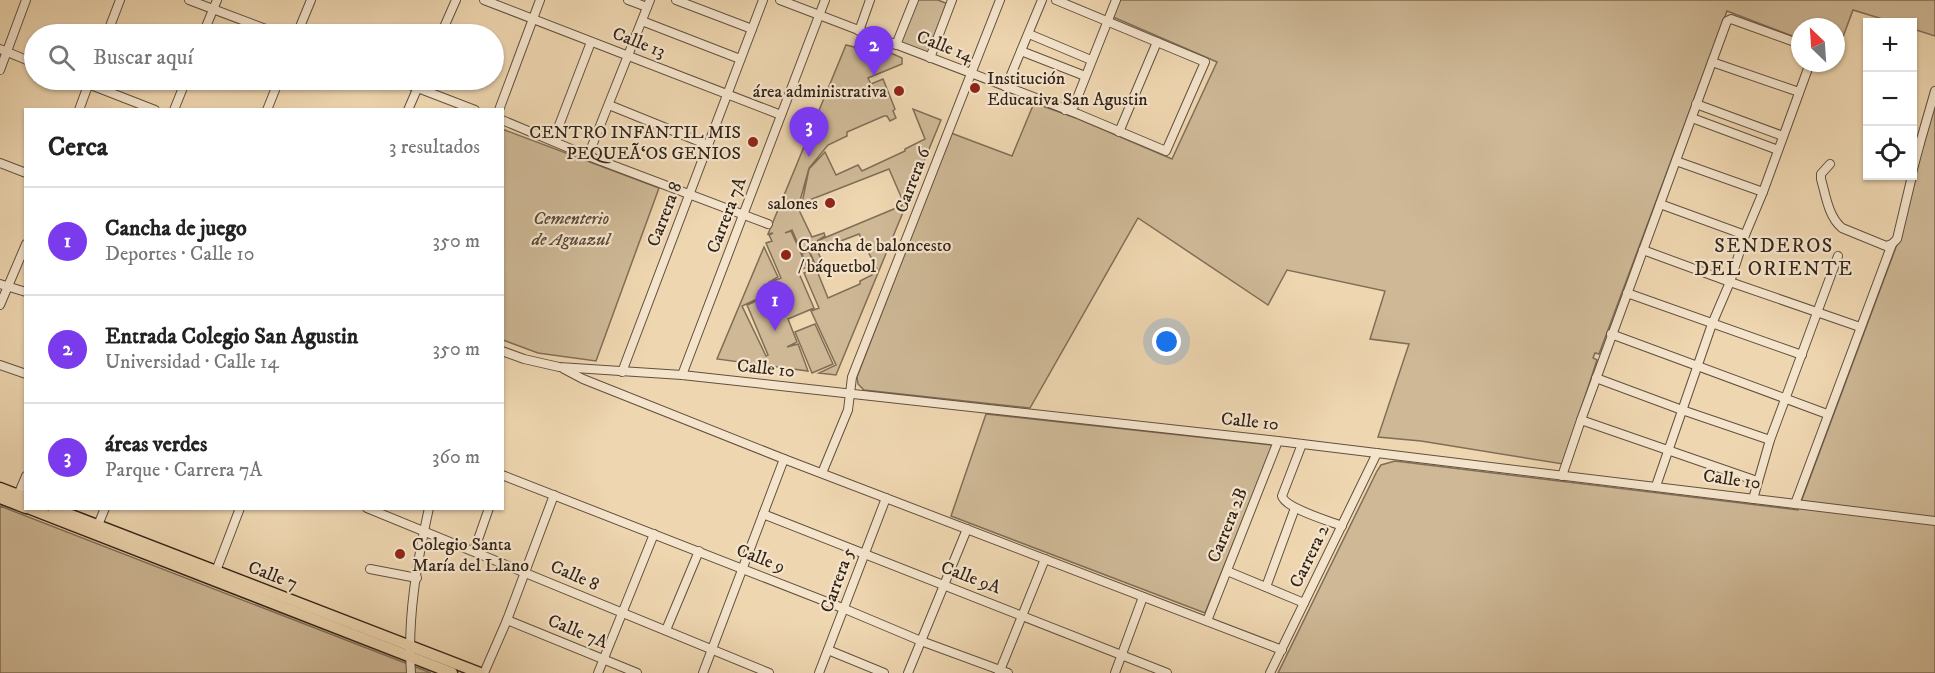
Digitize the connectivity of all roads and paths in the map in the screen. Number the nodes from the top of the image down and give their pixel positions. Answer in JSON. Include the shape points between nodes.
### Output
{"nodes":[{"id":1,"x":26,"y":0,"type":"edge"},
{"id":2,"x":120,"y":0,"type":"edge"},
{"id":3,"x":189,"y":0,"type":"edge"},
{"id":4,"x":217,"y":0,"type":"edge"},
{"id":5,"x":310,"y":0,"type":"edge"},
{"id":6,"x":456,"y":0,"type":"edge"},
{"id":7,"x":484,"y":0,"type":"edge"},
{"id":8,"x":540,"y":0,"type":"edge"},
{"id":9,"x":628,"y":0,"type":"edge"},
{"id":10,"x":676,"y":0,"type":"edge"},
{"id":11,"x":763,"y":0,"type":"edge"},
{"id":12,"x":780,"y":0,"type":"edge"},
{"id":13,"x":807,"y":0,"type":"edge"},
{"id":14,"x":825,"y":0,"type":"edge"},
{"id":15,"x":870,"y":0,"type":"edge"},
{"id":16,"x":914,"y":0,"type":"edge"},
{"id":17,"x":1000,"y":0,"type":"edge"},
{"id":18,"x":1042,"y":0,"type":"edge"},
{"id":19,"x":1056,"y":0,"type":"edge"},
{"id":20,"x":1116,"y":0,"type":"edge"},
{"id":21,"x":949,"y":1,"type":"edge"},
{"id":22,"x":1069,"y":2,"type":"edge"},
{"id":23,"x":649,"y":4,"type":"edge"},
{"id":24,"x":213,"y":9,"type":"junction"},
{"id":25,"x":804,"y":9,"type":"junction"},
{"id":26,"x":819,"y":15,"type":"junction"},
{"id":27,"x":533,"y":19,"type":"junction"},
{"id":28,"x":642,"y":21,"type":"junction"},
{"id":29,"x":1107,"y":21,"type":"junction"},
{"id":30,"x":111,"y":24,"type":"edge"},
{"id":31,"x":207,"y":24,"type":"edge"},
{"id":32,"x":253,"y":24,"type":"edge"},
{"id":33,"x":301,"y":24,"type":"edge"},
{"id":34,"x":445,"y":24,"type":"edge"},
{"id":35,"x":752,"y":29,"type":"junction"},
{"id":36,"x":859,"y":30,"type":"junction"},
{"id":37,"x":1029,"y":34,"type":"junction"},
{"id":38,"x":1791,"y":41,"type":"edge"},
{"id":39,"x":591,"y":42,"type":"junction"},
{"id":40,"x":1157,"y":42,"type":"junction"},
{"id":41,"x":896,"y":45,"type":"junction"},
{"id":42,"x":3,"y":51,"type":"edge"},
{"id":43,"x":1021,"y":51,"type":"junction"},
{"id":44,"x":628,"y":56,"type":"junction"},
{"id":45,"x":930,"y":58,"type":"junction"},
{"id":46,"x":24,"y":59,"type":"edge"},
{"id":47,"x":740,"y":59,"type":"junction"},
{"id":48,"x":1091,"y":60,"type":"junction"},
{"id":49,"x":1712,"y":62,"type":"junction"},
{"id":50,"x":0,"y":70,"type":"edge"},
{"id":51,"x":1807,"y":72,"type":"edge"},
{"id":52,"x":971,"y":74,"type":"junction"},
{"id":53,"x":1085,"y":76,"type":"junction"},
{"id":54,"x":1006,"y":87,"type":"junction"},
{"id":55,"x":86,"y":90,"type":"edge"},
{"id":56,"x":108,"y":90,"type":"edge"},
{"id":57,"x":182,"y":90,"type":"edge"},
{"id":58,"x":275,"y":90,"type":"edge"},
{"id":59,"x":416,"y":90,"type":"edge"},
{"id":60,"x":434,"y":90,"type":"edge"},
{"id":61,"x":1935,"y":91,"type":"edge"},
{"id":62,"x":1799,"y":92,"type":"junction"},
{"id":63,"x":727,"y":94,"type":"junction"},
{"id":64,"x":1696,"y":104,"type":"junction"},
{"id":65,"x":609,"y":105,"type":"junction"},
{"id":66,"x":80,"y":108,"type":"edge"},
{"id":67,"x":150,"y":108,"type":"edge"},
{"id":68,"x":175,"y":108,"type":"edge"},
{"id":69,"x":268,"y":108,"type":"edge"},
{"id":70,"x":409,"y":108,"type":"edge"},
{"id":71,"x":471,"y":108,"type":"edge"},
{"id":72,"x":500,"y":108,"type":"edge"},
{"id":73,"x":1065,"y":110,"type":"junction"},
{"id":74,"x":781,"y":115,"type":"junction"},
{"id":75,"x":1692,"y":118,"type":"junction"},
{"id":76,"x":504,"y":121,"type":"edge"},
{"id":77,"x":1119,"y":132,"type":"junction"},
{"id":78,"x":1783,"y":136,"type":"junction"},
{"id":79,"x":1917,"y":138,"type":"edge"},
{"id":80,"x":552,"y":141,"type":"junction"},
{"id":81,"x":708,"y":145,"type":"junction"},
{"id":82,"x":1778,"y":150,"type":"junction"},
{"id":83,"x":588,"y":156,"type":"junction"},
{"id":84,"x":1676,"y":161,"type":"junction"},
{"id":85,"x":0,"y":163,"type":"edge"},
{"id":86,"x":1830,"y":164,"type":"dead end"},
{"id":87,"x":24,"y":172,"type":"edge"},
{"id":88,"x":1911,"y":180,"type":"edge"},
{"id":89,"x":1763,"y":192,"type":"junction"},
{"id":90,"x":689,"y":194,"type":"junction"},
{"id":91,"x":1660,"y":204,"type":"junction"},
{"id":92,"x":744,"y":214,"type":"junction"},
{"id":93,"x":768,"y":224,"type":"dead end"},
{"id":94,"x":1745,"y":235,"type":"junction"},
{"id":95,"x":1892,"y":244,"type":"junction"},
{"id":96,"x":24,"y":248,"type":"edge"},
{"id":97,"x":1642,"y":250,"type":"junction"},
{"id":98,"x":1838,"y":256,"type":"dead end"},
{"id":99,"x":1730,"y":282,"type":"junction"},
{"id":100,"x":4,"y":285,"type":"edge"},
{"id":101,"x":24,"y":291,"type":"edge"},
{"id":102,"x":1627,"y":293,"type":"junction"},
{"id":103,"x":0,"y":305,"type":"edge"},
{"id":104,"x":1817,"y":311,"type":"junction"},
{"id":105,"x":1712,"y":324,"type":"junction"},
{"id":106,"x":1860,"y":327,"type":"junction"},
{"id":107,"x":1611,"y":334,"type":"junction"},
{"id":108,"x":504,"y":352,"type":"edge"},
{"id":109,"x":1802,"y":355,"type":"junction"},
{"id":110,"x":0,"y":364,"type":"edge"},
{"id":111,"x":559,"y":367,"type":"junction"},
{"id":112,"x":1697,"y":367,"type":"junction"},
{"id":113,"x":622,"y":372,"type":"junction"},
{"id":114,"x":24,"y":373,"type":"edge"},
{"id":115,"x":682,"y":375,"type":"junction"},
{"id":116,"x":1596,"y":378,"type":"junction"},
{"id":117,"x":850,"y":393,"type":"junction"},
{"id":118,"x":1785,"y":399,"type":"junction"},
{"id":119,"x":1682,"y":410,"type":"junction"},
{"id":120,"x":1827,"y":414,"type":"junction"},
{"id":121,"x":1581,"y":420,"type":"junction"},
{"id":122,"x":1770,"y":440,"type":"junction"},
{"id":123,"x":1278,"y":441,"type":"junction"},
{"id":124,"x":1302,"y":444,"type":"junction"},
{"id":125,"x":1668,"y":450,"type":"junction"},
{"id":126,"x":1377,"y":453,"type":"junction"},
{"id":127,"x":784,"y":459,"type":"junction"},
{"id":128,"x":822,"y":474,"type":"junction"},
{"id":129,"x":504,"y":476,"type":"edge"},
{"id":130,"x":1562,"y":476,"type":"junction"},
{"id":131,"x":1757,"y":481,"type":"junction"},
{"id":132,"x":1656,"y":486,"type":"junction"},
{"id":133,"x":0,"y":488,"type":"edge"},
{"id":134,"x":554,"y":495,"type":"junction"},
{"id":135,"x":22,"y":496,"type":"edge"},
{"id":136,"x":0,"y":498,"type":"edge"},
{"id":137,"x":886,"y":498,"type":"junction"},
{"id":138,"x":1753,"y":499,"type":"junction"},
{"id":139,"x":1795,"y":504,"type":"junction"},
{"id":140,"x":24,"y":507,"type":"edge"},
{"id":141,"x":1295,"y":508,"type":"junction"},
{"id":142,"x":33,"y":510,"type":"edge"},
{"id":143,"x":57,"y":510,"type":"edge"},
{"id":144,"x":104,"y":510,"type":"edge"},
{"id":145,"x":239,"y":510,"type":"edge"},
{"id":146,"x":372,"y":510,"type":"edge"},
{"id":147,"x":429,"y":510,"type":"edge"},
{"id":148,"x":488,"y":510,"type":"edge"},
{"id":149,"x":763,"y":514,"type":"junction"},
{"id":150,"x":1935,"y":521,"type":"edge"},
{"id":151,"x":1342,"y":526,"type":"junction"},
{"id":152,"x":967,"y":529,"type":"junction"},
{"id":153,"x":96,"y":530,"type":"junction"},
{"id":154,"x":424,"y":531,"type":"junction"},
{"id":155,"x":654,"y":534,"type":"junction"},
{"id":156,"x":474,"y":551,"type":"junction"},
{"id":157,"x":699,"y":551,"type":"junction"},
{"id":158,"x":865,"y":553,"type":"junction"},
{"id":159,"x":1045,"y":559,"type":"junction"},
{"id":160,"x":742,"y":568,"type":"junction"},
{"id":161,"x":370,"y":569,"type":"dead end"},
{"id":162,"x":216,"y":571,"type":"junction"},
{"id":163,"x":1227,"y":571,"type":"junction"},
{"id":164,"x":525,"y":573,"type":"junction"},
{"id":165,"x":417,"y":578,"type":"junction"},
{"id":166,"x":944,"y":585,"type":"junction"},
{"id":167,"x":1266,"y":587,"type":"junction"},
{"id":168,"x":1143,"y":597,"type":"junction"},
{"id":169,"x":1304,"y":603,"type":"junction"},
{"id":170,"x":845,"y":609,"type":"junction"},
{"id":171,"x":622,"y":613,"type":"junction"},
{"id":172,"x":1023,"y":615,"type":"junction"},
{"id":173,"x":507,"y":620,"type":"junction"},
{"id":174,"x":1207,"y":621,"type":"junction"},
{"id":175,"x":666,"y":630,"type":"junction"},
{"id":176,"x":921,"y":641,"type":"junction"},
{"id":177,"x":713,"y":649,"type":"junction"},
{"id":178,"x":828,"y":650,"type":"junction"},
{"id":179,"x":1282,"y":650,"type":"junction"},
{"id":180,"x":410,"y":651,"type":"junction"},
{"id":181,"x":1122,"y":655,"type":"junction"},
{"id":182,"x":604,"y":659,"type":"junction"},
{"id":183,"x":764,"y":672,"type":"edge"},
{"id":184,"x":1002,"y":672,"type":"edge"},
{"id":185,"x":411,"y":673,"type":"edge"},
{"id":186,"x":452,"y":673,"type":"edge"},
{"id":187,"x":482,"y":673,"type":"edge"},
{"id":188,"x":598,"y":673,"type":"edge"},
{"id":189,"x":637,"y":673,"type":"edge"},
{"id":190,"x":703,"y":673,"type":"edge"},
{"id":191,"x":819,"y":673,"type":"edge"},
{"id":192,"x":884,"y":673,"type":"edge"},
{"id":193,"x":908,"y":673,"type":"edge"},
{"id":194,"x":1115,"y":673,"type":"edge"},
{"id":195,"x":1167,"y":673,"type":"edge"},
{"id":196,"x":1270,"y":673,"type":"edge"}],
"edges":[{"from":1,"to":42,"type":"street"},
{"from":2,"to":30,"type":"street"},
{"from":3,"to":24,"type":"street"},
{"from":4,"to":24,"type":"street"},
{"from":5,"to":33,"type":"street"},
{"from":6,"to":34,"type":"street"},
{"from":7,"to":27,"type":"street","name":"Calle 13"},
{"from":8,"to":27,"type":"street"},
{"from":9,"to":23,"type":"street"},
{"from":10,"to":35,"type":"street"},
{"from":11,"to":35,"type":"street","name":"Carrera 8"},
{"from":12,"to":25,"type":"street","name":"Calle 14"},
{"from":13,"to":25,"type":"street"},
{"from":14,"to":26,"type":"street","name":"Carrera 7A"},
{"from":15,"to":36,"type":"street"},
{"from":16,"to":41,"type":"street"},
{"from":17,"to":52,"type":"street","name":"Carrera 6"},
{"from":18,"to":37,"type":"street"},
{"from":19,"to":22,"type":"street"},
{"from":20,"to":29,"type":"street"},
{"from":21,"to":45,"type":"street"},
{"from":22,"to":29,"type":"street"},
{"from":23,"to":28,"type":"street"},
{"from":24,"to":31,"type":"street"},
{"from":24,"to":32,"type":"street"},
{"from":25,"to":26,"type":"street","name":"Calle 14"},
{"from":26,"to":36,"type":"street","name":"Calle 14"},
{"from":26,"to":74,"type":"street","name":"Carrera 7A"},
{"from":27,"to":39,"type":"street","name":"Calle 13"},
{"from":27,"to":72,"type":"street"},
{"from":28,"to":44,"type":"street"},
{"from":28,"to":47,"type":"street"},
{"from":29,"to":40,"type":"street"},
{"from":29,"to":48,"type":"street"},
{"from":35,"to":47,"type":"street","name":"Carrera 8"},
{"from":36,"to":41,"type":"street","name":"Calle 14"},
{"from":37,"to":43,"type":"street"},
{"from":37,"to":48,"type":"street"},
{"from":38,"to":49,"type":"street","via":[[1731,19]]},
{"from":39,"to":44,"type":"street","name":"Calle 13"},
{"from":39,"to":80,"type":"street"},
{"from":40,"to":77,"type":"street"},
{"from":40,"to":77,"type":"street","name":"Calle 14","via":[[1204,62],[1200,72],[1166,151]]},
{"from":41,"to":45,"type":"street","name":"Calle 14"},
{"from":42,"to":46,"type":"street"},
{"from":42,"to":50,"type":"street"},
{"from":43,"to":53,"type":"street"},
{"from":43,"to":54,"type":"street"},
{"from":44,"to":63,"type":"street","name":"Calle 13"},
{"from":44,"to":65,"type":"street"},
{"from":45,"to":52,"type":"street","name":"Calle 14"},
{"from":47,"to":63,"type":"street","name":"Carrera 8"},
{"from":48,"to":53,"type":"street"},
{"from":49,"to":62,"type":"street"},
{"from":49,"to":64,"type":"street"},
{"from":51,"to":62,"type":"street"},
{"from":52,"to":54,"type":"street","name":"Calle 14"},
{"from":52,"to":117,"type":"street","name":"Carrera 6","via":[[852,376]]},
{"from":53,"to":73,"type":"street","via":[[1074,106]]},
{"from":54,"to":73,"type":"street","name":"Calle 14"},
{"from":55,"to":66,"type":"street"},
{"from":56,"to":67,"type":"street"},
{"from":57,"to":68,"type":"street"},
{"from":58,"to":69,"type":"street"},
{"from":59,"to":70,"type":"street"},
{"from":60,"to":71,"type":"street"},
{"from":61,"to":79,"type":"street"},
{"from":62,"to":78,"type":"street"},
{"from":63,"to":74,"type":"street","name":"Calle 13"},
{"from":63,"to":81,"type":"street","name":"Carrera 8"},
{"from":64,"to":75,"type":"street"},
{"from":64,"to":78,"type":"street"},
{"from":65,"to":81,"type":"street"},
{"from":65,"to":83,"type":"street"},
{"from":73,"to":77,"type":"street","name":"Calle 14"},
{"from":74,"to":92,"type":"street","name":"Carrera 7A"},
{"from":75,"to":82,"type":"street"},
{"from":75,"to":84,"type":"street"},
{"from":76,"to":80,"type":"street"},
{"from":78,"to":82,"type":"street"},
{"from":80,"to":83,"type":"street"},
{"from":81,"to":90,"type":"street","name":"Carrera 8"},
{"from":82,"to":89,"type":"street"},
{"from":83,"to":90,"type":"street"},
{"from":84,"to":89,"type":"street"},
{"from":84,"to":91,"type":"street"},
{"from":85,"to":87,"type":"street"},
{"from":86,"to":95,"type":"street","via":[[1821,179],[1836,223],[1886,246]]},
{"from":88,"to":95,"type":"street","via":[[1897,239]]},
{"from":89,"to":94,"type":"street"},
{"from":90,"to":92,"type":"street"},
{"from":90,"to":113,"type":"street","name":"Carrera 8"},
{"from":91,"to":94,"type":"street"},
{"from":91,"to":97,"type":"street"},
{"from":92,"to":93,"type":"street"},
{"from":92,"to":115,"type":"street","name":"Carrera 7A"},
{"from":94,"to":99,"type":"street"},
{"from":95,"to":106,"type":"street"},
{"from":96,"to":100,"type":"street"},
{"from":97,"to":99,"type":"street"},
{"from":97,"to":102,"type":"street"},
{"from":98,"to":104,"type":"street"},
{"from":99,"to":104,"type":"street"},
{"from":99,"to":105,"type":"street"},
{"from":100,"to":101,"type":"street"},
{"from":100,"to":103,"type":"street"},
{"from":102,"to":105,"type":"street"},
{"from":102,"to":107,"type":"street"},
{"from":104,"to":106,"type":"street"},
{"from":104,"to":109,"type":"street"},
{"from":105,"to":109,"type":"street"},
{"from":105,"to":112,"type":"street"},
{"from":106,"to":120,"type":"street"},
{"from":107,"to":112,"type":"street"},
{"from":107,"to":116,"type":"street"},
{"from":108,"to":111,"type":"street","name":"Calle 10"},
{"from":109,"to":118,"type":"street"},
{"from":110,"to":114,"type":"street"},
{"from":111,"to":113,"type":"street","name":"Calle 10"},
{"from":111,"to":127,"type":"street","name":"Calle 10"},
{"from":112,"to":118,"type":"street"},
{"from":112,"to":119,"type":"street"},
{"from":113,"to":115,"type":"street","name":"Calle 10"},
{"from":115,"to":117,"type":"street","name":"Calle 10"},
{"from":116,"to":119,"type":"street"},
{"from":116,"to":121,"type":"street"},
{"from":117,"to":123,"type":"street","name":"Calle 10"},
{"from":117,"to":128,"type":"street","name":"Carrera 6","via":[[848,411]]},
{"from":118,"to":120,"type":"street"},
{"from":118,"to":122,"type":"street"},
{"from":119,"to":122,"type":"street"},
{"from":119,"to":125,"type":"street"},
{"from":120,"to":139,"type":"street"},
{"from":121,"to":125,"type":"street"},
{"from":121,"to":130,"type":"street"},
{"from":122,"to":131,"type":"street"},
{"from":123,"to":124,"type":"street","name":"Calle 10"},
{"from":123,"to":163,"type":"street","name":"Carrera 2B"},
{"from":124,"to":126,"type":"street","name":"Calle 10"},
{"from":124,"to":141,"type":"street","via":[[1282,496],[1284,503]]},
{"from":125,"to":131,"type":"street"},
{"from":125,"to":132,"type":"street"},
{"from":126,"to":130,"type":"street","name":"Calle 10"},
{"from":126,"to":151,"type":"street","name":"Carrera 2"},
{"from":127,"to":128,"type":"street","name":"Calle 10"},
{"from":127,"to":149,"type":"street"},
{"from":128,"to":137,"type":"street","name":"Calle 10"},
{"from":129,"to":134,"type":"street","name":"Calle 9"},
{"from":130,"to":132,"type":"street","name":"Calle 10"},
{"from":131,"to":138,"type":"street"},
{"from":132,"to":138,"type":"street","name":"Calle 10"},
{"from":133,"to":135,"type":"main road"},
{"from":134,"to":155,"type":"street","name":"Calle 9"},
{"from":134,"to":164,"type":"street"},
{"from":136,"to":140,"type":"main road","name":"Calle 7"},
{"from":137,"to":152,"type":"street","name":"Calle 10"},
{"from":137,"to":158,"type":"street","name":"Carrera 5"},
{"from":138,"to":139,"type":"street","name":"Calle 10"},
{"from":139,"to":150,"type":"street","name":"Calle 10"},
{"from":141,"to":151,"type":"street"},
{"from":141,"to":167,"type":"street"},
{"from":142,"to":153,"type":"main road","name":"Calle 7"},
{"from":143,"to":153,"type":"main road","name":"Calle 7"},
{"from":144,"to":153,"type":"street"},
{"from":145,"to":162,"type":"street"},
{"from":146,"to":154,"type":"street","name":"Calle 8"},
{"from":147,"to":154,"type":"street"},
{"from":148,"to":156,"type":"street"},
{"from":149,"to":158,"type":"street","name":"Calle 9A"},
{"from":149,"to":160,"type":"street"},
{"from":151,"to":169,"type":"street","name":"Carrera 2"},
{"from":152,"to":159,"type":"street","name":"Calle 10"},
{"from":152,"to":166,"type":"street"},
{"from":153,"to":162,"type":"main road","name":"Calle 7"},
{"from":153,"to":180,"type":"main road","name":"Calle 7"},
{"from":154,"to":156,"type":"street","name":"Calle 8"},
{"from":154,"to":165,"type":"street"},
{"from":155,"to":157,"type":"street","name":"Calle 9"},
{"from":155,"to":171,"type":"street"},
{"from":156,"to":164,"type":"street","name":"Calle 8"},
{"from":157,"to":160,"type":"street","name":"Calle 9"},
{"from":157,"to":175,"type":"street"},
{"from":158,"to":166,"type":"street","name":"Calle 9A"},
{"from":158,"to":170,"type":"street","name":"Carrera 5"},
{"from":159,"to":168,"type":"street","name":"Calle 10"},
{"from":159,"to":172,"type":"street"},
{"from":160,"to":170,"type":"street","name":"Calle 9"},
{"from":160,"to":177,"type":"street"},
{"from":161,"to":165,"type":"street"},
{"from":162,"to":180,"type":"main road","name":"Calle 7"},
{"from":163,"to":167,"type":"street"},
{"from":163,"to":174,"type":"street","name":"Carrera 2B"},
{"from":164,"to":171,"type":"street","name":"Calle 8"},
{"from":164,"to":173,"type":"street"},
{"from":165,"to":180,"type":"street"},
{"from":166,"to":172,"type":"street","name":"Calle 9A"},
{"from":166,"to":176,"type":"street"},
{"from":167,"to":169,"type":"street"},
{"from":168,"to":174,"type":"street","name":"Calle 10"},
{"from":168,"to":181,"type":"street"},
{"from":169,"to":179,"type":"street","name":"Carrera 2"},
{"from":170,"to":176,"type":"street","name":"Calle 9"},
{"from":170,"to":178,"type":"street","name":"Carrera 5"},
{"from":171,"to":175,"type":"street","name":"Calle 8"},
{"from":171,"to":182,"type":"street"},
{"from":172,"to":181,"type":"street","name":"Calle 9A"},
{"from":172,"to":184,"type":"street"},
{"from":173,"to":182,"type":"street","name":"Calle 7A"},
{"from":173,"to":187,"type":"street"},
{"from":174,"to":179,"type":"street","name":"Calle 10"},
{"from":175,"to":177,"type":"street","name":"Calle 8"},
{"from":176,"to":184,"type":"street","name":"Calle 9"},
{"from":176,"to":193,"type":"street"},
{"from":177,"to":183,"type":"street","name":"Calle 8"},
{"from":177,"to":190,"type":"street"},
{"from":178,"to":191,"type":"street","name":"Carrera 5"},
{"from":178,"to":192,"type":"street"},
{"from":179,"to":196,"type":"street","name":"Carrera 2"},
{"from":180,"to":185,"type":"street"},
{"from":180,"to":186,"type":"main road","name":"Calle 7"},
{"from":180,"to":187,"type":"main road","name":"Calle 7"},
{"from":181,"to":194,"type":"street"},
{"from":181,"to":195,"type":"street","name":"Calle 9A"},
{"from":182,"to":188,"type":"street"},
{"from":182,"to":189,"type":"street","name":"Calle 7A"}]}
